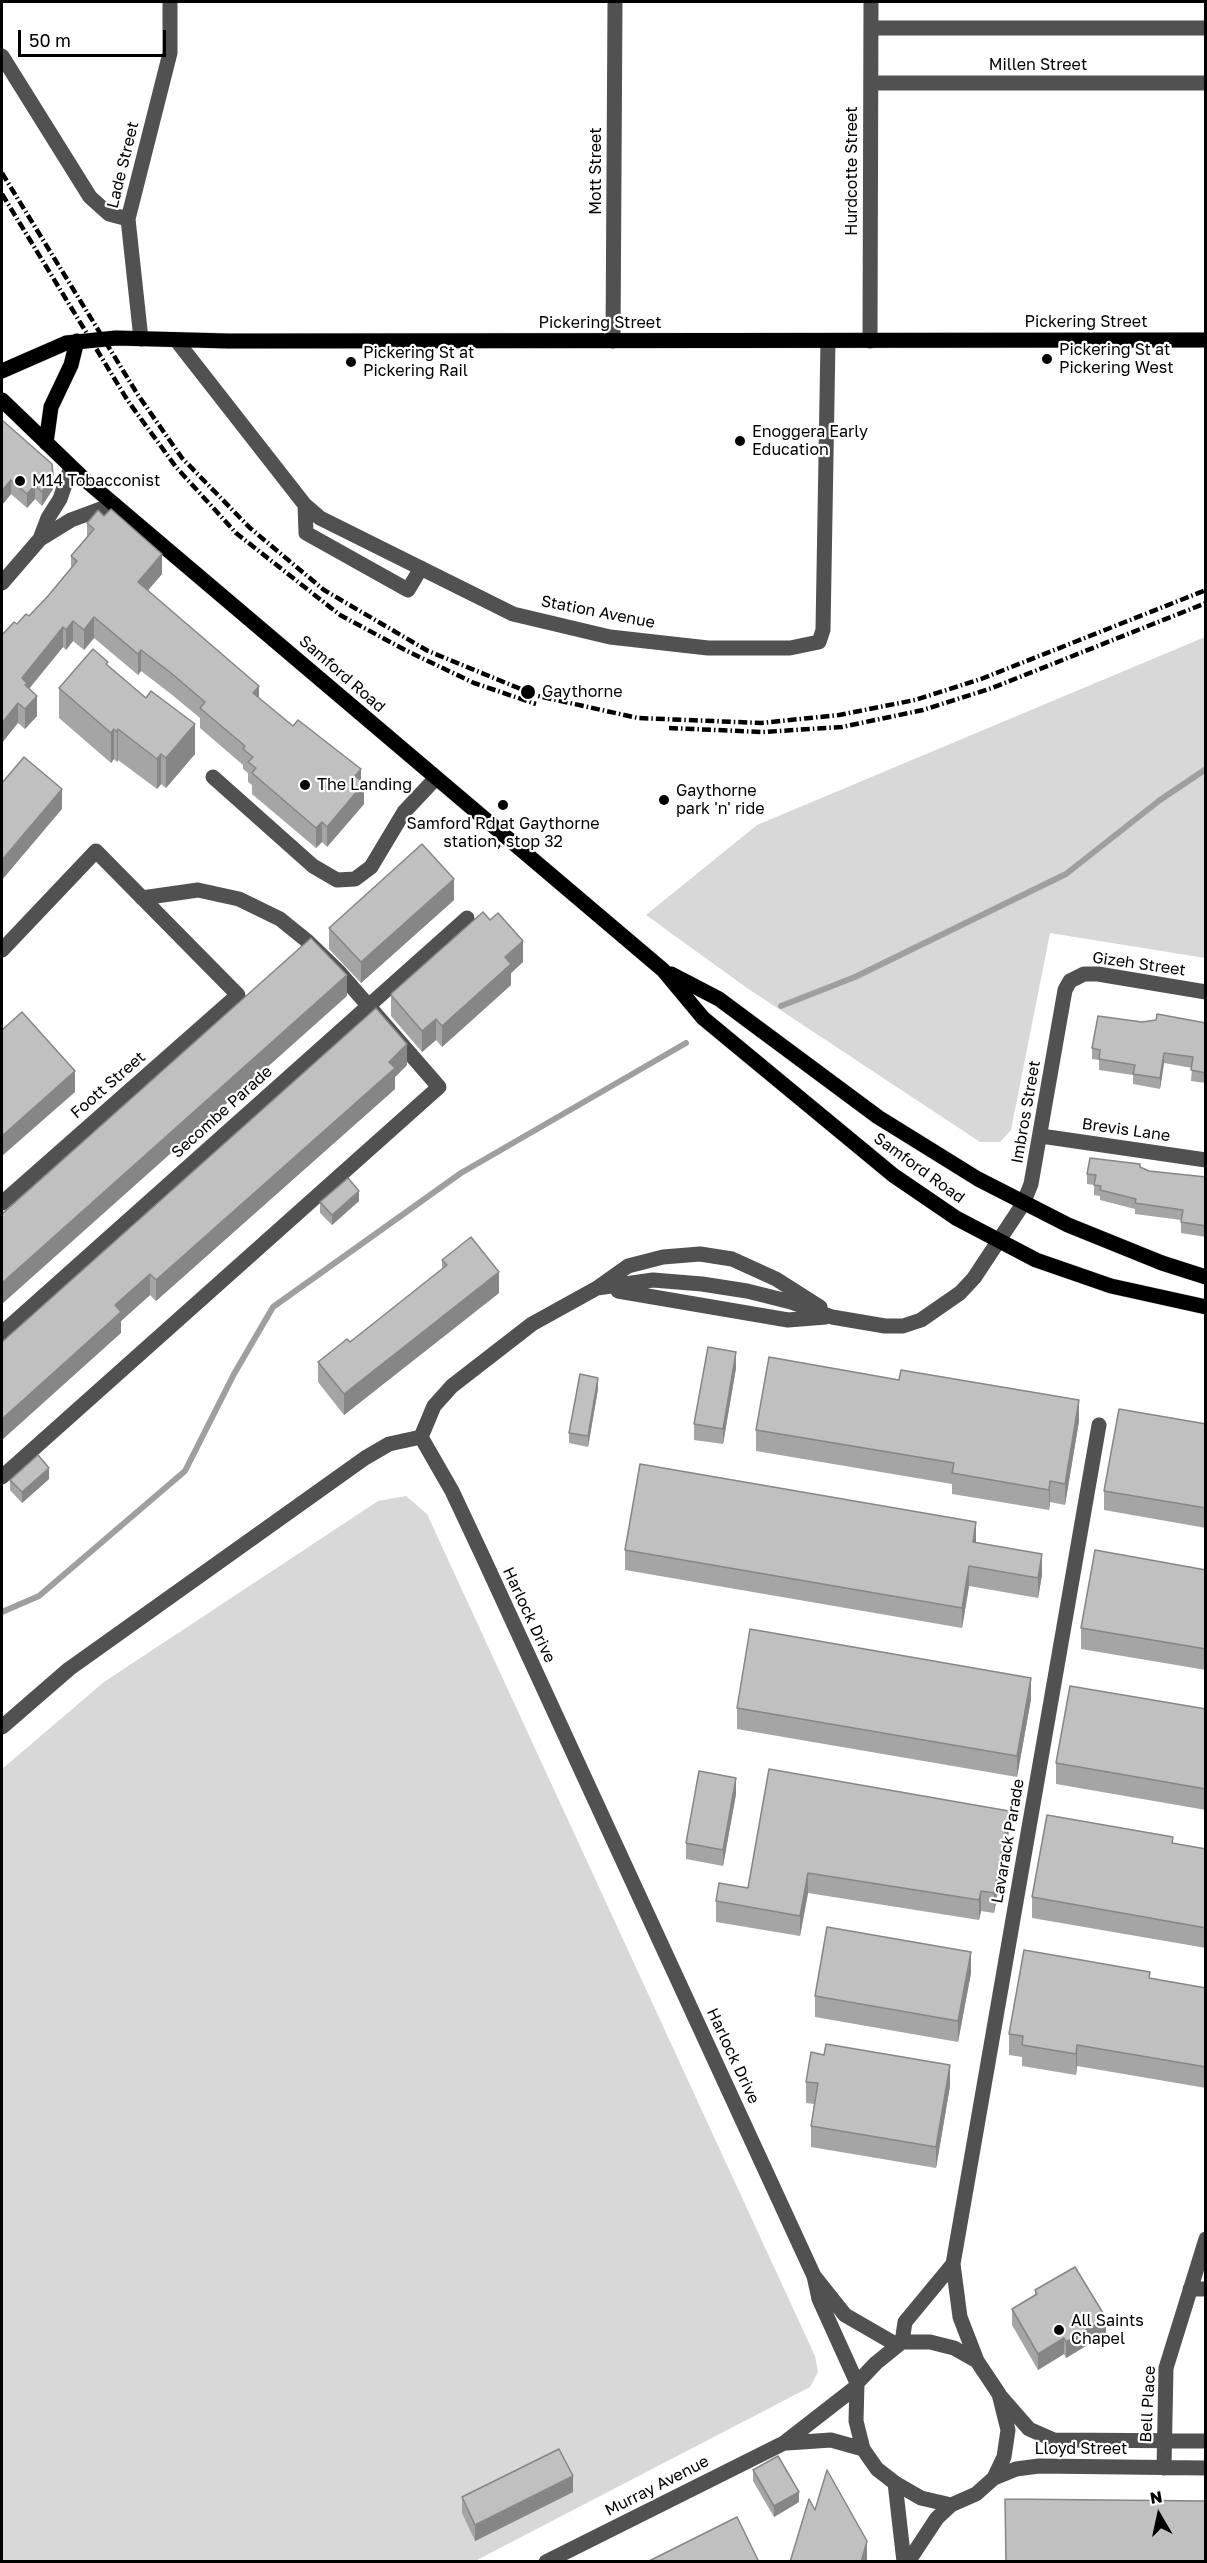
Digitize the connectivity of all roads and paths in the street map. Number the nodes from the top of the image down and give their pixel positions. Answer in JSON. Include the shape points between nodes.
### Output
{"nodes":[{"id":1,"x":170,"y":2,"type":"edge"},
{"id":2,"x":615,"y":2,"type":"edge"},
{"id":3,"x":871,"y":2,"type":"edge"},
{"id":4,"x":871,"y":28,"type":"junction"},
{"id":5,"x":1206,"y":28,"type":"edge"},
{"id":6,"x":2,"y":56,"type":"edge"},
{"id":7,"x":871,"y":83,"type":"junction"},
{"id":8,"x":1206,"y":83,"type":"edge"},
{"id":9,"x":128,"y":219,"type":"junction"},
{"id":10,"x":141,"y":339,"type":"junction"},
{"id":11,"x":176,"y":340,"type":"junction"},
{"id":12,"x":1206,"y":340,"type":"edge"},
{"id":13,"x":77,"y":341,"type":"junction"},
{"id":14,"x":613,"y":341,"type":"junction"},
{"id":15,"x":828,"y":341,"type":"junction"},
{"id":16,"x":870,"y":341,"type":"junction"},
{"id":17,"x":2,"y":371,"type":"edge"},
{"id":18,"x":2,"y":400,"type":"edge"},
{"id":19,"x":46,"y":443,"type":"junction"},
{"id":20,"x":71,"y":467,"type":"junction"},
{"id":21,"x":114,"y":504,"type":"junction"},
{"id":22,"x":305,"y":505,"type":"junction"},
{"id":23,"x":40,"y":539,"type":"junction"},
{"id":24,"x":421,"y":568,"type":"junction"},
{"id":25,"x":2,"y":583,"type":"edge"},
{"id":26,"x":213,"y":777,"type":"dead end"},
{"id":27,"x":435,"y":779,"type":"junction"},
{"id":28,"x":142,"y":898,"type":"junction"},
{"id":29,"x":467,"y":918,"type":"dead end"},
{"id":30,"x":2,"y":951,"type":"edge"},
{"id":31,"x":663,"y":970,"type":"junction"},
{"id":32,"x":1070,"y":981,"type":"joint"},
{"id":33,"x":1206,"y":992,"type":"edge"},
{"id":34,"x":370,"y":1005,"type":"junction"},
{"id":35,"x":1041,"y":1136,"type":"junction"},
{"id":36,"x":1206,"y":1160,"type":"edge"},
{"id":37,"x":2,"y":1203,"type":"edge"},
{"id":38,"x":1023,"y":1204,"type":"junction"},
{"id":39,"x":999,"y":1242,"type":"junction"},
{"id":40,"x":1206,"y":1277,"type":"edge"},
{"id":41,"x":597,"y":1288,"type":"junction"},
{"id":42,"x":1206,"y":1307,"type":"edge"},
{"id":43,"x":832,"y":1317,"type":"junction"},
{"id":44,"x":2,"y":1333,"type":"edge"},
{"id":45,"x":1099,"y":1425,"type":"dead end"},
{"id":46,"x":421,"y":1437,"type":"junction"},
{"id":47,"x":2,"y":1476,"type":"edge"},
{"id":48,"x":2,"y":1726,"type":"edge"},
{"id":49,"x":1206,"y":2239,"type":"edge"},
{"id":50,"x":953,"y":2264,"type":"junction"},
{"id":51,"x":814,"y":2276,"type":"junction"},
{"id":52,"x":1198,"y":2289,"type":"edge"},
{"id":53,"x":899,"y":2344,"type":"junction"},
{"id":54,"x":977,"y":2361,"type":"junction"},
{"id":55,"x":857,"y":2385,"type":"junction"},
{"id":56,"x":999,"y":2394,"type":"junction"},
{"id":57,"x":1164,"y":2441,"type":"junction"},
{"id":58,"x":1206,"y":2441,"type":"edge"},
{"id":59,"x":784,"y":2443,"type":"junction"},
{"id":60,"x":863,"y":2449,"type":"junction"},
{"id":61,"x":1164,"y":2468,"type":"junction"},
{"id":62,"x":1206,"y":2468,"type":"edge"},
{"id":63,"x":994,"y":2478,"type":"junction"},
{"id":64,"x":895,"y":2483,"type":"junction"},
{"id":65,"x":951,"y":2505,"type":"junction"},
{"id":66,"x":546,"y":2562,"type":"edge"},
{"id":67,"x":906,"y":2562,"type":"edge"}],
"edges":[{"from":1,"to":9,"type":"street","name":"Lade Street","via":[[170,53]]},
{"from":2,"to":14,"type":"street","name":"Mott Street"},
{"from":3,"to":4,"type":"street","name":"Hurdcotte Street"},
{"from":4,"to":5,"type":"street"},
{"from":4,"to":7,"type":"street","name":"Hurdcotte Street"},
{"from":6,"to":9,"type":"street","via":[[90,197],[109,214]]},
{"from":7,"to":8,"type":"street","name":"Millen Street"},
{"from":7,"to":16,"type":"street","name":"Hurdcotte Street"},
{"from":9,"to":10,"type":"street","name":"Lade Street"},
{"from":10,"to":11,"type":"main road","name":"Pickering Street"},
{"from":10,"to":13,"type":"main road","name":"Pickering Street"},
{"from":11,"to":14,"type":"main road","name":"Pickering Street"},
{"from":11,"to":22,"type":"street","name":"Station Avenue"},
{"from":12,"to":16,"type":"main road","name":"Pickering Street"},
{"from":13,"to":17,"type":"main road","name":"Pickering Street","via":[[54,346]]},
{"from":13,"to":19,"type":"main road","via":[[71,365],[51,407]]},
{"from":14,"to":15,"type":"main road","name":"Pickering Street"},
{"from":15,"to":16,"type":"main road","name":"Pickering Street"},
{"from":15,"to":24,"type":"street","name":"Station Avenue","via":[[823,630],[819,642],[790,648],[708,648],[610,637],[513,614]]},
{"from":18,"to":19,"type":"main road","name":"Samford Road"},
{"from":19,"to":20,"type":"main road","name":"Samford Road"},
{"from":20,"to":21,"type":"main road","name":"Samford Road"},
{"from":20,"to":23,"type":"street"},
{"from":21,"to":23,"type":"street","via":[[71,520]]},
{"from":21,"to":27,"type":"main road","name":"Samford Road"},
{"from":22,"to":24,"type":"street","name":"Station Avenue","via":[[320,518]]},
{"from":22,"to":24,"type":"street","via":[[306,534],[408,590]]},
{"from":23,"to":25,"type":"street"},
{"from":26,"to":27,"type":"street","via":[[313,866],[337,880],[356,879],[371,867],[404,812]]},
{"from":27,"to":31,"type":"main road","name":"Samford Road"},
{"from":28,"to":30,"type":"street","via":[[96,851]]},
{"from":28,"to":34,"type":"street","via":[[198,890],[239,899],[280,919],[306,940]]},
{"from":28,"to":37,"type":"street","name":"Foott Street","via":[[238,995]]},
{"from":29,"to":34,"type":"street","name":"Secombe Parade"},
{"from":31,"to":38,"type":"main road","name":"Samford Road","via":[[719,999],[903,1134]]},
{"from":31,"to":39,"type":"main road","name":"Samford Road","via":[[703,1018],[841,1133],[932,1203]]},
{"from":32,"to":33,"type":"street","name":"Gizeh Street","via":[[1084,974],[1098,974]]},
{"from":32,"to":35,"type":"street","name":"Imbros Street","via":[[1065,990]]},
{"from":34,"to":44,"type":"street","name":"Secombe Parade"},
{"from":34,"to":47,"type":"street","via":[[439,1087]]},
{"from":35,"to":36,"type":"street","name":"Brevis Lane"},
{"from":35,"to":38,"type":"street","name":"Imbros Street"},
{"from":38,"to":39,"type":"street","name":"Imbros Street"},
{"from":38,"to":40,"type":"main road","name":"Samford Road","via":[[1120,1247]]},
{"from":39,"to":42,"type":"main road","name":"Samford Road","via":[[1036,1260],[1111,1286]]},
{"from":39,"to":43,"type":"street","name":"Imbros Street","via":[[967,1287],[921,1320],[895,1327]]},
{"from":41,"to":43,"type":"street","via":[[788,1320]]},
{"from":41,"to":43,"type":"street","via":[[653,1280],[702,1284],[769,1297]]},
{"from":41,"to":43,"type":"street","via":[[628,1266],[663,1257],[700,1254],[746,1263],[802,1294]]},
{"from":41,"to":46,"type":"street","via":[[532,1324],[452,1386],[434,1406]]},
{"from":45,"to":50,"type":"street","name":"Lavarack Parade"},
{"from":46,"to":48,"type":"street","via":[[389,1444],[365,1458],[69,1669]]},
{"from":46,"to":51,"type":"street","name":"Harlock Drive","via":[[452,1491]]},
{"from":49,"to":52,"type":"street","name":"Bell Place"},
{"from":50,"to":53,"type":"street","via":[[905,2322]]},
{"from":50,"to":54,"type":"street","via":[[960,2317]]},
{"from":51,"to":53,"type":"street","via":[[845,2315]]},
{"from":51,"to":55,"type":"street","via":[[819,2299]]},
{"from":52,"to":57,"type":"street","name":"Bell Place","via":[[1166,2368]]},
{"from":53,"to":54,"type":"street","via":[[930,2342]]},
{"from":53,"to":55,"type":"street"},
{"from":54,"to":56,"type":"street"},
{"from":55,"to":59,"type":"street"},
{"from":55,"to":60,"type":"street","via":[[856,2421]]},
{"from":56,"to":57,"type":"street","name":"Lloyd Street","via":[[1029,2429],[1054,2440]]},
{"from":56,"to":63,"type":"street","via":[[1008,2430],[1004,2457]]},
{"from":57,"to":58,"type":"street","name":"Lloyd Street"},
{"from":57,"to":61,"type":"street","name":"Bell Place"},
{"from":59,"to":60,"type":"street","via":[[831,2440]]},
{"from":59,"to":66,"type":"street","name":"Murray Avenue"},
{"from":60,"to":64,"type":"street","via":[[877,2469]]},
{"from":61,"to":62,"type":"street","name":"Lloyd Street"},
{"from":61,"to":63,"type":"street","name":"Lloyd Street","via":[[1039,2466],[1016,2469]]},
{"from":63,"to":65,"type":"street","via":[[976,2494]]},
{"from":64,"to":65,"type":"street","via":[[921,2498]]},
{"from":64,"to":67,"type":"street"},
{"from":65,"to":67,"type":"street"}]}
